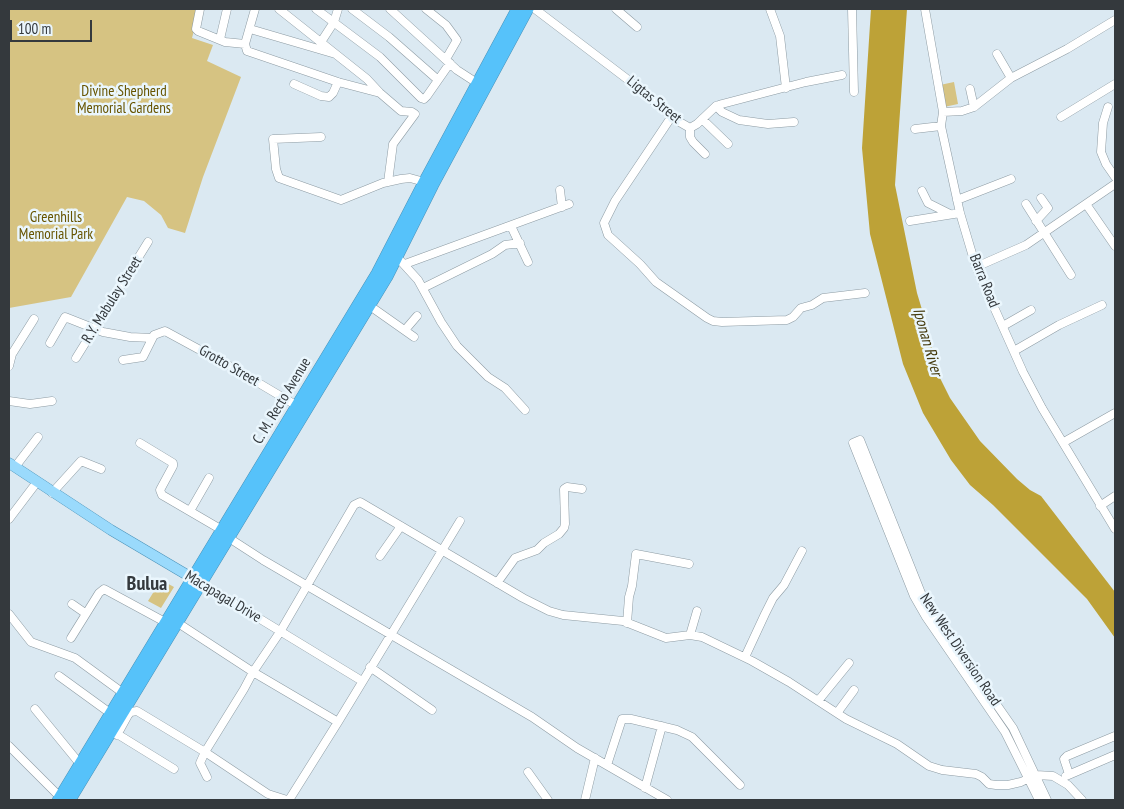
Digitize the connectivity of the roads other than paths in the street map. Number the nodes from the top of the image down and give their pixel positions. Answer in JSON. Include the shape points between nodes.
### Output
{"nodes":[{"id":1,"x":200,"y":9,"type":"edge"},
{"id":2,"x":227,"y":9,"type":"edge"},
{"id":3,"x":255,"y":9,"type":"edge"},
{"id":4,"x":278,"y":9,"type":"edge"},
{"id":5,"x":316,"y":9,"type":"edge"},
{"id":6,"x":338,"y":9,"type":"edge"},
{"id":7,"x":352,"y":9,"type":"edge"},
{"id":8,"x":390,"y":9,"type":"edge"},
{"id":9,"x":426,"y":9,"type":"edge"},
{"id":10,"x":518,"y":9,"type":"edge"},
{"id":11,"x":528,"y":9,"type":"edge"},
{"id":12,"x":535,"y":9,"type":"edge"},
{"id":13,"x":616,"y":9,"type":"edge"},
{"id":14,"x":770,"y":9,"type":"edge"},
{"id":15,"x":852,"y":9,"type":"edge"},
{"id":16,"x":925,"y":9,"type":"edge"},
{"id":17,"x":1115,"y":20,"type":"edge"},
{"id":18,"x":334,"y":22,"type":"junction"},
{"id":19,"x":637,"y":27,"type":"dead end"},
{"id":20,"x":250,"y":29,"type":"junction"},
{"id":21,"x":220,"y":39,"type":"junction"},
{"id":22,"x":321,"y":42,"type":"junction"},
{"id":23,"x":245,"y":44,"type":"junction"},
{"id":24,"x":997,"y":54,"type":"dead end"},
{"id":25,"x":338,"y":55,"type":"junction"},
{"id":26,"x":448,"y":61,"type":"junction"},
{"id":27,"x":842,"y":75,"type":"dead end"},
{"id":28,"x":1011,"y":78,"type":"junction"},
{"id":29,"x":438,"y":80,"type":"junction"},
{"id":30,"x":478,"y":81,"type":"junction"},
{"id":31,"x":338,"y":82,"type":"junction"},
{"id":32,"x":294,"y":84,"type":"dead end"},
{"id":33,"x":1115,"y":84,"type":"edge"},
{"id":34,"x":786,"y":88,"type":"junction"},
{"id":35,"x":970,"y":89,"type":"dead end"},
{"id":36,"x":854,"y":92,"type":"dead end"},
{"id":37,"x":380,"y":93,"type":"junction"},
{"id":38,"x":716,"y":106,"type":"junction"},
{"id":39,"x":974,"y":107,"type":"junction"},
{"id":40,"x":1108,"y":107,"type":"dead end"},
{"id":41,"x":943,"y":112,"type":"junction"},
{"id":42,"x":672,"y":116,"type":"junction"},
{"id":43,"x":1061,"y":117,"type":"dead end"},
{"id":44,"x":702,"y":119,"type":"junction"},
{"id":45,"x":794,"y":122,"type":"dead end"},
{"id":46,"x":941,"y":126,"type":"junction"},
{"id":47,"x":690,"y":128,"type":"junction"},
{"id":48,"x":915,"y":129,"type":"dead end"},
{"id":49,"x":322,"y":137,"type":"dead end"},
{"id":50,"x":728,"y":144,"type":"dead end"},
{"id":51,"x":705,"y":154,"type":"dead end"},
{"id":52,"x":1115,"y":178,"type":"edge"},
{"id":53,"x":1011,"y":179,"type":"dead end"},
{"id":54,"x":388,"y":182,"type":"junction"},
{"id":55,"x":428,"y":183,"type":"junction"},
{"id":56,"x":1115,"y":184,"type":"edge"},
{"id":57,"x":560,"y":190,"type":"dead end"},
{"id":58,"x":922,"y":190,"type":"dead end"},
{"id":59,"x":1041,"y":198,"type":"dead end"},
{"id":60,"x":957,"y":200,"type":"junction"},
{"id":61,"x":1026,"y":204,"type":"dead end"},
{"id":62,"x":1086,"y":204,"type":"junction"},
{"id":63,"x":960,"y":213,"type":"junction"},
{"id":64,"x":950,"y":214,"type":"junction"},
{"id":65,"x":910,"y":221,"type":"dead end"},
{"id":66,"x":1036,"y":221,"type":"junction"},
{"id":67,"x":512,"y":226,"type":"junction"},
{"id":68,"x":1044,"y":234,"type":"junction"},
{"id":69,"x":148,"y":242,"type":"dead end"},
{"id":70,"x":520,"y":243,"type":"junction"},
{"id":71,"x":1115,"y":246,"type":"edge"},
{"id":72,"x":401,"y":261,"type":"junction"},
{"id":73,"x":528,"y":262,"type":"dead end"},
{"id":74,"x":976,"y":267,"type":"junction"},
{"id":75,"x":1071,"y":275,"type":"dead end"},
{"id":76,"x":423,"y":288,"type":"junction"},
{"id":77,"x":865,"y":293,"type":"dead end"},
{"id":78,"x":1102,"y":305,"type":"dead end"},
{"id":79,"x":370,"y":306,"type":"junction"},
{"id":80,"x":1031,"y":310,"type":"dead end"},
{"id":81,"x":417,"y":316,"type":"dead end"},
{"id":82,"x":34,"y":319,"type":"dead end"},
{"id":83,"x":1003,"y":326,"type":"junction"},
{"id":84,"x":94,"y":329,"type":"junction"},
{"id":85,"x":405,"y":330,"type":"junction"},
{"id":86,"x":414,"y":337,"type":"dead end"},
{"id":87,"x":152,"y":338,"type":"junction"},
{"id":88,"x":50,"y":343,"type":"dead end"},
{"id":89,"x":1014,"y":351,"type":"junction"},
{"id":90,"x":76,"y":358,"type":"dead end"},
{"id":91,"x":123,"y":360,"type":"dead end"},
{"id":92,"x":9,"y":366,"type":"edge"},
{"id":93,"x":9,"y":401,"type":"edge"},
{"id":94,"x":52,"y":401,"type":"dead end"},
{"id":95,"x":301,"y":408,"type":"junction"},
{"id":96,"x":524,"y":410,"type":"dead end"},
{"id":97,"x":1115,"y":413,"type":"edge"},
{"id":98,"x":38,"y":437,"type":"dead end"},
{"id":99,"x":857,"y":442,"type":"dead end"},
{"id":100,"x":1064,"y":442,"type":"junction"},
{"id":101,"x":140,"y":443,"type":"dead end"},
{"id":102,"x":12,"y":465,"type":"edge"},
{"id":103,"x":101,"y":470,"type":"dead end"},
{"id":104,"x":209,"y":478,"type":"dead end"},
{"id":105,"x":37,"y":482,"type":"junction"},
{"id":106,"x":582,"y":490,"type":"dead end"},
{"id":107,"x":52,"y":493,"type":"junction"},
{"id":108,"x":1115,"y":496,"type":"edge"},
{"id":109,"x":1100,"y":506,"type":"junction"},
{"id":110,"x":190,"y":511,"type":"junction"},
{"id":111,"x":9,"y":519,"type":"edge"},
{"id":112,"x":460,"y":521,"type":"dead end"},
{"id":113,"x":401,"y":526,"type":"junction"},
{"id":114,"x":1115,"y":528,"type":"edge"},
{"id":115,"x":225,"y":534,"type":"junction"},
{"id":116,"x":441,"y":551,"type":"junction"},
{"id":117,"x":802,"y":551,"type":"dead end"},
{"id":118,"x":380,"y":556,"type":"dead end"},
{"id":119,"x":688,"y":564,"type":"dead end"},
{"id":120,"x":197,"y":581,"type":"junction"},
{"id":121,"x":497,"y":583,"type":"junction"},
{"id":122,"x":306,"y":584,"type":"junction"},
{"id":123,"x":72,"y":604,"type":"dead end"},
{"id":124,"x":697,"y":611,"type":"dead end"},
{"id":125,"x":85,"y":613,"type":"junction"},
{"id":126,"x":9,"y":614,"type":"edge"},
{"id":127,"x":165,"y":622,"type":"junction"},
{"id":128,"x":627,"y":622,"type":"junction"},
{"id":129,"x":178,"y":623,"type":"junction"},
{"id":130,"x":280,"y":632,"type":"junction"},
{"id":131,"x":390,"y":634,"type":"junction"},
{"id":132,"x":690,"y":635,"type":"junction"},
{"id":133,"x":71,"y":638,"type":"dead end"},
{"id":134,"x":745,"y":658,"type":"junction"},
{"id":135,"x":849,"y":663,"type":"dead end"},
{"id":136,"x":370,"y":667,"type":"junction"},
{"id":137,"x":253,"y":672,"type":"junction"},
{"id":138,"x":59,"y":676,"type":"dead end"},
{"id":139,"x":362,"y":681,"type":"junction"},
{"id":140,"x":128,"y":690,"type":"junction"},
{"id":141,"x":854,"y":690,"type":"dead end"},
{"id":142,"x":818,"y":701,"type":"junction"},
{"id":143,"x":35,"y":709,"type":"dead end"},
{"id":144,"x":432,"y":710,"type":"dead end"},
{"id":145,"x":110,"y":713,"type":"junction"},
{"id":146,"x":837,"y":713,"type":"junction"},
{"id":147,"x":338,"y":722,"type":"junction"},
{"id":148,"x":662,"y":726,"type":"junction"},
{"id":149,"x":111,"y":730,"type":"junction"},
{"id":150,"x":1115,"y":736,"type":"edge"},
{"id":151,"x":9,"y":746,"type":"edge"},
{"id":152,"x":205,"y":752,"type":"junction"},
{"id":153,"x":1115,"y":755,"type":"edge"},
{"id":154,"x":595,"y":758,"type":"junction"},
{"id":155,"x":80,"y":764,"type":"junction"},
{"id":156,"x":608,"y":765,"type":"junction"},
{"id":157,"x":174,"y":769,"type":"dead end"},
{"id":158,"x":528,"y":772,"type":"dead end"},
{"id":159,"x":1069,"y":774,"type":"junction"},
{"id":160,"x":1032,"y":777,"type":"junction"},
{"id":161,"x":208,"y":778,"type":"dead end"},
{"id":162,"x":1061,"y":780,"type":"junction"},
{"id":163,"x":740,"y":785,"type":"dead end"},
{"id":164,"x":645,"y":788,"type":"junction"},
{"id":165,"x":265,"y":797,"type":"edge"},
{"id":166,"x":63,"y":799,"type":"edge"},
{"id":167,"x":287,"y":800,"type":"edge"},
{"id":168,"x":548,"y":800,"type":"edge"},
{"id":169,"x":585,"y":800,"type":"edge"},
{"id":170,"x":667,"y":800,"type":"edge"},
{"id":171,"x":1039,"y":800,"type":"edge"},
{"id":172,"x":1047,"y":800,"type":"edge"},
{"id":173,"x":1082,"y":800,"type":"edge"}],
"edges":[{"from":1,"to":21,"type":"street","via":[[196,29]]},
{"from":2,"to":21,"type":"street"},
{"from":3,"to":20,"type":"street"},
{"from":4,"to":22,"type":"street"},
{"from":5,"to":18,"type":"street"},
{"from":6,"to":18,"type":"street"},
{"from":7,"to":29,"type":"street"},
{"from":8,"to":26,"type":"street"},
{"from":9,"to":26,"type":"street","via":[[446,25],[456,40]]},
{"from":10,"to":30,"type":"highway","name":"C. M. Recto Avenue"},
{"from":11,"to":55,"type":"highway","name":"C. M. Recto Avenue"},
{"from":12,"to":42,"type":"street","name":"Ligtas Street"},
{"from":13,"to":19,"type":"street"},
{"from":14,"to":34,"type":"street","via":[[780,36]]},
{"from":15,"to":36,"type":"street"},
{"from":16,"to":41,"type":"street","name":"Barra Road"},
{"from":17,"to":28,"type":"street"},
{"from":18,"to":22,"type":"street"},
{"from":18,"to":29,"type":"street","via":[[386,62],[421,98],[427,96]]},
{"from":20,"to":23,"type":"street"},
{"from":20,"to":25,"type":"street"},
{"from":21,"to":23,"type":"street"},
{"from":22,"to":25,"type":"street"},
{"from":23,"to":31,"type":"street","via":[[248,52]]},
{"from":24,"to":28,"type":"street"},
{"from":25,"to":37,"type":"street"},
{"from":26,"to":29,"type":"street"},
{"from":26,"to":30,"type":"street"},
{"from":27,"to":34,"type":"street","name":"Ligtas Street"},
{"from":28,"to":39,"type":"street"},
{"from":30,"to":55,"type":"highway","name":"C. M. Recto Avenue"},
{"from":31,"to":32,"type":"street","via":[[329,97]]},
{"from":31,"to":37,"type":"street"},
{"from":33,"to":43,"type":"street"},
{"from":34,"to":38,"type":"street","name":"Ligtas Street"},
{"from":35,"to":39,"type":"street"},
{"from":37,"to":54,"type":"street","via":[[401,111],[415,114],[393,144]]},
{"from":38,"to":44,"type":"street","name":"Ligtas Street"},
{"from":38,"to":45,"type":"street","via":[[739,120],[768,124]]},
{"from":39,"to":41,"type":"street"},
{"from":40,"to":52,"type":"street","via":[[1101,152]]},
{"from":41,"to":46,"type":"street","name":"Barra Road"},
{"from":42,"to":47,"type":"street","name":"Ligtas Street"},
{"from":42,"to":77,"type":"street","via":[[615,201],[604,223],[608,234],[656,282],[713,322],[787,320],[801,308],[823,298]]},
{"from":44,"to":47,"type":"street","name":"Ligtas Street"},
{"from":44,"to":50,"type":"street"},
{"from":46,"to":48,"type":"street"},
{"from":46,"to":60,"type":"street","name":"Barra Road"},
{"from":47,"to":51,"type":"street","via":[[690,138]]},
{"from":49,"to":54,"type":"street","via":[[273,140],[278,176],[342,200]]},
{"from":53,"to":60,"type":"street"},
{"from":54,"to":55,"type":"street","via":[[406,178]]},
{"from":55,"to":72,"type":"highway","name":"C. M. Recto Avenue"},
{"from":55,"to":95,"type":"highway","name":"C. M. Recto Avenue"},
{"from":56,"to":62,"type":"street"},
{"from":57,"to":67,"type":"street","via":[[566,206]]},
{"from":58,"to":64,"type":"street","via":[[928,202]]},
{"from":59,"to":66,"type":"street","via":[[1048,208]]},
{"from":60,"to":63,"type":"street","name":"Barra Road"},
{"from":61,"to":66,"type":"street"},
{"from":62,"to":68,"type":"street"},
{"from":62,"to":71,"type":"street"},
{"from":63,"to":64,"type":"street"},
{"from":63,"to":74,"type":"street","name":"Barra Road"},
{"from":64,"to":65,"type":"street"},
{"from":66,"to":68,"type":"street"},
{"from":67,"to":70,"type":"street"},
{"from":67,"to":72,"type":"street"},
{"from":68,"to":74,"type":"street","via":[[1020,249]]},
{"from":68,"to":75,"type":"street"},
{"from":69,"to":84,"type":"street","name":"R.Y. Mabulay Street"},
{"from":70,"to":73,"type":"street"},
{"from":70,"to":76,"type":"street","via":[[504,245]]},
{"from":72,"to":76,"type":"street"},
{"from":72,"to":79,"type":"highway","name":"C. M. Recto Avenue"},
{"from":74,"to":83,"type":"street","name":"Barra Road"},
{"from":76,"to":96,"type":"street","via":[[457,346],[488,377],[505,388]]},
{"from":78,"to":89,"type":"street"},
{"from":79,"to":85,"type":"street"},
{"from":79,"to":95,"type":"highway","name":"C. M. Recto Avenue"},
{"from":80,"to":83,"type":"street"},
{"from":81,"to":85,"type":"street"},
{"from":82,"to":92,"type":"street","via":[[12,354]]},
{"from":83,"to":89,"type":"street","name":"Barra Road"},
{"from":84,"to":87,"type":"street","name":"Grotto Street"},
{"from":84,"to":88,"type":"street","name":"Grotto Street","via":[[65,317]]},
{"from":84,"to":90,"type":"street","name":"R.Y. Mabulay Street"},
{"from":85,"to":86,"type":"street"},
{"from":87,"to":91,"type":"street","via":[[144,357]]},
{"from":87,"to":95,"type":"street","name":"Grotto Street","via":[[161,332],[169,333]]},
{"from":89,"to":100,"type":"street","name":"Barra Road","via":[[1042,408]]},
{"from":93,"to":94,"type":"street","via":[[30,404]]},
{"from":95,"to":115,"type":"highway","name":"C. M. Recto Avenue"},
{"from":97,"to":100,"type":"street"},
{"from":98,"to":102,"type":"street"},
{"from":99,"to":160,"type":"street","name":"New West Diversion Road","via":[[914,596]]},
{"from":100,"to":109,"type":"street","name":"Barra Road"},
{"from":101,"to":110,"type":"street","via":[[173,463],[161,493]]},
{"from":102,"to":105,"type":"main road","name":"Macapagal Drive"},
{"from":103,"to":107,"type":"street","via":[[81,461]]},
{"from":104,"to":110,"type":"street"},
{"from":105,"to":107,"type":"main road","name":"Macapagal Drive"},
{"from":105,"to":111,"type":"street"},
{"from":106,"to":121,"type":"street","via":[[564,489],[564,528],[537,550],[515,558]]},
{"from":107,"to":120,"type":"main road","name":"Macapagal Drive"},
{"from":108,"to":109,"type":"street"},
{"from":109,"to":114,"type":"street","name":"Barra Road"},
{"from":110,"to":115,"type":"street"},
{"from":112,"to":116,"type":"street"},
{"from":113,"to":116,"type":"street"},
{"from":113,"to":118,"type":"street"},
{"from":113,"to":122,"type":"street","via":[[357,503]]},
{"from":115,"to":120,"type":"highway","name":"C. M. Recto Avenue"},
{"from":115,"to":122,"type":"street"},
{"from":116,"to":121,"type":"street"},
{"from":116,"to":131,"type":"street"},
{"from":117,"to":134,"type":"street","via":[[764,614]]},
{"from":119,"to":128,"type":"street","via":[[636,554]]},
{"from":120,"to":127,"type":"highway","name":"C. M. Recto Avenue"},
{"from":120,"to":129,"type":"highway","name":"C. M. Recto Avenue"},
{"from":120,"to":130,"type":"street","name":"Macapagal Drive"},
{"from":121,"to":128,"type":"street","via":[[549,611]]},
{"from":122,"to":130,"type":"street"},
{"from":122,"to":131,"type":"street"},
{"from":123,"to":125,"type":"street"},
{"from":124,"to":132,"type":"street"},
{"from":125,"to":127,"type":"street","via":[[104,589]]},
{"from":125,"to":133,"type":"street"},
{"from":126,"to":140,"type":"street","via":[[31,642],[75,658]]},
{"from":127,"to":140,"type":"highway","name":"C. M. Recto Avenue"},
{"from":128,"to":132,"type":"street","via":[[666,638]]},
{"from":129,"to":137,"type":"street"},
{"from":129,"to":140,"type":"highway","name":"C. M. Recto Avenue"},
{"from":130,"to":137,"type":"street"},
{"from":130,"to":139,"type":"street","name":"Macapagal Drive"},
{"from":131,"to":136,"type":"street"},
{"from":131,"to":154,"type":"street"},
{"from":132,"to":134,"type":"street","via":[[702,637]]},
{"from":134,"to":142,"type":"street"},
{"from":135,"to":142,"type":"street"},
{"from":136,"to":139,"type":"street"},
{"from":136,"to":144,"type":"street"},
{"from":137,"to":147,"type":"street"},
{"from":137,"to":152,"type":"street"},
{"from":138,"to":145,"type":"street"},
{"from":139,"to":147,"type":"street"},
{"from":140,"to":145,"type":"highway","name":"C. M. Recto Avenue"},
{"from":140,"to":149,"type":"highway","name":"C. M. Recto Avenue"},
{"from":141,"to":146,"type":"street"},
{"from":142,"to":146,"type":"street"},
{"from":143,"to":155,"type":"street"},
{"from":145,"to":149,"type":"highway","name":"C. M. Recto Avenue"},
{"from":146,"to":160,"type":"street","via":[[897,744],[929,766],[976,774],[996,785],[1008,785]]},
{"from":147,"to":167,"type":"street"},
{"from":148,"to":156,"type":"street","via":[[622,719]]},
{"from":148,"to":163,"type":"street","via":[[692,737]]},
{"from":148,"to":164,"type":"street"},
{"from":149,"to":152,"type":"street","via":[[131,712],[137,711]]},
{"from":149,"to":155,"type":"highway","name":"C. M. Recto Avenue"},
{"from":149,"to":157,"type":"street"},
{"from":149,"to":166,"type":"highway","name":"C. M. Recto Avenue"},
{"from":150,"to":159,"type":"street","via":[[1064,759]]},
{"from":151,"to":166,"type":"street"},
{"from":152,"to":161,"type":"street","via":[[200,763]]},
{"from":152,"to":165,"type":"street"},
{"from":153,"to":159,"type":"street"},
{"from":154,"to":156,"type":"street"},
{"from":154,"to":169,"type":"street"},
{"from":155,"to":166,"type":"highway","name":"C. M. Recto Avenue"},
{"from":156,"to":164,"type":"street"},
{"from":158,"to":168,"type":"street"},
{"from":159,"to":162,"type":"street"},
{"from":160,"to":162,"type":"street","via":[[1045,775]]},
{"from":160,"to":171,"type":"street","name":"New West Diversion Road"},
{"from":160,"to":172,"type":"street","name":"New West Diversion Road"},
{"from":162,"to":173,"type":"street"},
{"from":164,"to":170,"type":"street"},
{"from":165,"to":167,"type":"street"}]}
